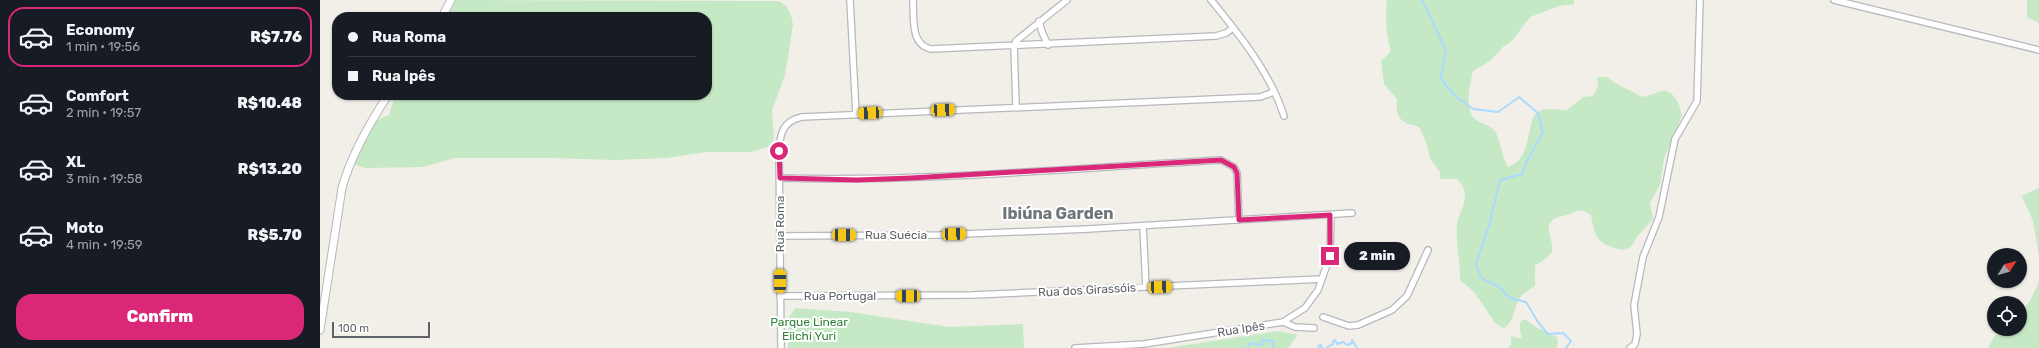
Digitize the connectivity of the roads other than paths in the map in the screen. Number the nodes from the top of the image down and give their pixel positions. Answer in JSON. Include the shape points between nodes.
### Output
{"nodes":[{"id":1,"x":451,"y":0,"type":"edge"},
{"id":2,"x":850,"y":0,"type":"edge"},
{"id":3,"x":914,"y":0,"type":"edge"},
{"id":4,"x":1067,"y":0,"type":"edge"},
{"id":5,"x":1211,"y":0,"type":"edge"},
{"id":6,"x":1700,"y":0,"type":"edge"},
{"id":7,"x":1834,"y":0,"type":"edge"},
{"id":8,"x":445,"y":12,"type":"edge"},
{"id":9,"x":1039,"y":21,"type":"junction"},
{"id":10,"x":1233,"y":28,"type":"junction"},
{"id":11,"x":1048,"y":45,"type":"junction"},
{"id":12,"x":1014,"y":46,"type":"junction"},
{"id":13,"x":2039,"y":50,"type":"edge"},
{"id":14,"x":1274,"y":92,"type":"junction"},
{"id":15,"x":385,"y":100,"type":"edge"},
{"id":16,"x":1016,"y":106,"type":"junction"},
{"id":17,"x":856,"y":114,"type":"junction"},
{"id":18,"x":1284,"y":116,"type":"dead end"},
{"id":19,"x":780,"y":178,"type":"junction"},
{"id":20,"x":1352,"y":213,"type":"dead end"},
{"id":21,"x":1330,"y":215,"type":"junction"},
{"id":22,"x":1239,"y":220,"type":"junction"},
{"id":23,"x":1143,"y":226,"type":"junction"},
{"id":24,"x":780,"y":236,"type":"junction"},
{"id":25,"x":1428,"y":250,"type":"dead end"},
{"id":26,"x":1322,"y":279,"type":"junction"},
{"id":27,"x":1146,"y":287,"type":"junction"},
{"id":28,"x":972,"y":295,"type":"joint"},
{"id":29,"x":780,"y":296,"type":"junction"},
{"id":30,"x":1323,"y":317,"type":"dead end"},
{"id":31,"x":1283,"y":322,"type":"junction"},
{"id":32,"x":1314,"y":328,"type":"dead end"},
{"id":33,"x":320,"y":330,"type":"edge"},
{"id":34,"x":781,"y":348,"type":"edge"},
{"id":35,"x":1075,"y":348,"type":"edge"},
{"id":36,"x":1630,"y":348,"type":"edge"}],
"edges":[{"from":1,"to":8,"type":"street"},
{"from":2,"to":17,"type":"street"},
{"from":3,"to":12,"type":"street","via":[[916,37],[925,48]]},
{"from":4,"to":9,"type":"street"},
{"from":5,"to":10,"type":"street"},
{"from":6,"to":36,"type":"street","via":[[1697,101],[1675,139],[1659,216],[1643,257],[1634,305],[1637,334],[1635,344]]},
{"from":7,"to":13,"type":"street"},
{"from":9,"to":11,"type":"street"},
{"from":9,"to":12,"type":"street","via":[[1019,37]]},
{"from":10,"to":11,"type":"street","via":[[1216,36]]},
{"from":10,"to":14,"type":"street"},
{"from":11,"to":12,"type":"street"},
{"from":12,"to":16,"type":"street"},
{"from":14,"to":16,"type":"street","via":[[1260,97]]},
{"from":14,"to":18,"type":"street"},
{"from":15,"to":33,"type":"street","via":[[347,168]]},
{"from":16,"to":17,"type":"street"},
{"from":17,"to":19,"type":"street","name":"Rua Roma","via":[[802,117],[786,125],[780,135]]},
{"from":19,"to":22,"type":"street","via":[[857,180],[1221,160],[1234,167],[1237,173]]},
{"from":19,"to":24,"type":"street","name":"Rua Roma"},
{"from":20,"to":21,"type":"street","name":"Rua Suécia"},
{"from":21,"to":22,"type":"street","name":"Rua Suécia"},
{"from":21,"to":26,"type":"street","name":"Rua Ipês","via":[[1330,256]]},
{"from":22,"to":23,"type":"street","name":"Rua Suécia"},
{"from":23,"to":24,"type":"street","name":"Rua Suécia","via":[[939,235]]},
{"from":23,"to":27,"type":"street"},
{"from":24,"to":29,"type":"street","name":"Rua Roma"},
{"from":25,"to":30,"type":"street","via":[[1406,296],[1392,310],[1358,325],[1349,326]]},
{"from":26,"to":27,"type":"street","name":"Rua dos Girassóis"},
{"from":26,"to":31,"type":"street","name":"Rua Ipês","via":[[1313,299],[1305,308]]},
{"from":27,"to":28,"type":"street","name":"Rua dos Girassóis"},
{"from":28,"to":29,"type":"street","name":"Rua Portugal"},
{"from":29,"to":34,"type":"street","name":"Rua Roma"},
{"from":31,"to":32,"type":"street","via":[[1295,327]]},
{"from":31,"to":35,"type":"street","name":"Rua Ipês","via":[[1144,344]]}]}
